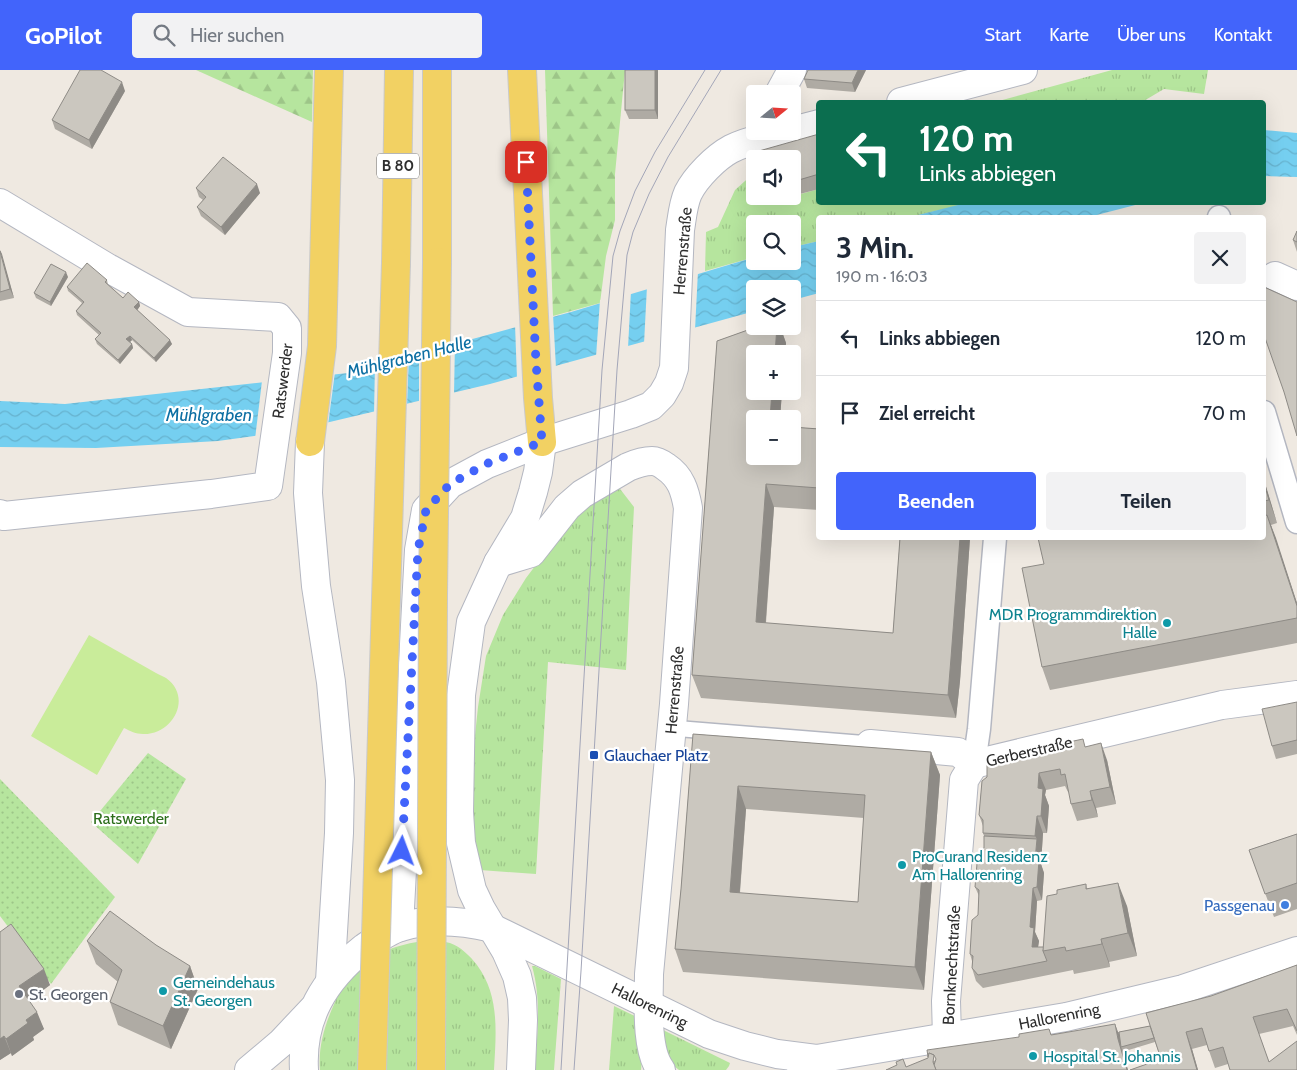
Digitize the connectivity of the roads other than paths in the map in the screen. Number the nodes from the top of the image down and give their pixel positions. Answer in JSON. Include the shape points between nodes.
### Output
{"nodes":[{"id":1,"x":329,"y":70,"type":"edge"},
{"id":2,"x":399,"y":70,"type":"edge"},
{"id":3,"x":437,"y":70,"type":"edge"},
{"id":4,"x":522,"y":70,"type":"edge"},
{"id":5,"x":792,"y":70,"type":"edge"},
{"id":6,"x":1022,"y":70,"type":"edge"},
{"id":7,"x":784,"y":85,"type":"edge"},
{"id":8,"x":909,"y":100,"type":"edge"},
{"id":9,"x":816,"y":125,"type":"edge"},
{"id":10,"x":801,"y":128,"type":"edge"},
{"id":11,"x":749,"y":140,"type":"edge"},
{"id":12,"x":0,"y":203,"type":"edge"},
{"id":13,"x":1266,"y":421,"type":"edge"},
{"id":14,"x":310,"y":442,"type":"joint"},
{"id":15,"x":542,"y":442,"type":"junction"},
{"id":16,"x":0,"y":514,"type":"edge"},
{"id":17,"x":1297,"y":522,"type":"edge"},
{"id":18,"x":995,"y":540,"type":"edge"},
{"id":19,"x":498,"y":563,"type":"junction"},
{"id":20,"x":1297,"y":695,"type":"edge"},
{"id":21,"x":671,"y":728,"type":"junction"},
{"id":22,"x":870,"y":744,"type":"joint"},
{"id":23,"x":974,"y":764,"type":"junction"},
{"id":24,"x":399,"y":927,"type":"junction"},
{"id":25,"x":492,"y":928,"type":"junction"},
{"id":26,"x":1297,"y":951,"type":"edge"},
{"id":27,"x":330,"y":981,"type":"junction"},
{"id":28,"x":649,"y":1005,"type":"junction"},
{"id":29,"x":314,"y":1008,"type":"junction"},
{"id":30,"x":947,"y":1037,"type":"junction"},
{"id":31,"x":816,"y":1059,"type":"junction"},
{"id":32,"x":249,"y":1070,"type":"edge"},
{"id":33,"x":304,"y":1070,"type":"edge"},
{"id":34,"x":372,"y":1070,"type":"edge"},
{"id":35,"x":430,"y":1070,"type":"edge"},
{"id":36,"x":521,"y":1070,"type":"edge"},
{"id":37,"x":661,"y":1070,"type":"edge"},
{"id":38,"x":766,"y":1070,"type":"edge"}],
"edges":[{"from":1,"to":14,"type":"main road","via":[[322,346]]},
{"from":2,"to":34,"type":"main road","number":"B 80","bridge":true},
{"from":3,"to":35,"type":"main road","number":"B 80","bridge":true},
{"from":4,"to":15,"type":"main road"},
{"from":5,"to":7,"type":"street"},
{"from":6,"to":8,"type":"street"},
{"from":9,"to":10,"type":"street","name":"Herrenstraße"},
{"from":11,"to":15,"type":"street","name":"Herrenstraße","via":[[720,156],[688,192],[680,230],[674,368],[662,395],[651,406],[632,414]]},
{"from":12,"to":16,"type":"street","name":"Ratswerder","via":[[188,312],[278,317],[287,328],[287,353],[268,486]]},
{"from":13,"to":17,"type":"street"},
{"from":14,"to":27,"type":"street","via":[[308,501],[340,780],[340,834]]},
{"from":15,"to":19,"type":"street","via":[[534,492],[525,518]]},
{"from":15,"to":24,"type":"street","name":"Herrenstraße","via":[[486,464],[450,484],[426,510],[418,550]]},
{"from":18,"to":23,"type":"street","name":"Bornknechtstraße"},
{"from":19,"to":21,"type":"street","name":"Herrenstraße","via":[[531,553],[567,507],[582,494],[628,467],[653,461],[670,469],[682,485],[688,508]]},
{"from":19,"to":25,"type":"street","via":[[471,622],[461,695],[459,812],[460,843],[472,890]]},
{"from":20,"to":23,"type":"street","name":"Gerberstraße"},
{"from":21,"to":22,"type":"lane","name":"Gerberstraße"},
{"from":21,"to":28,"type":"street","name":"Herrenstraße"},
{"from":22,"to":23,"type":"street","name":"Gerberstraße","via":[[958,752]]},
{"from":23,"to":30,"type":"street","name":"Bornknechtstraße","via":[[964,780],[946,1001]]},
{"from":24,"to":25,"type":"street","via":[[454,921]]},
{"from":24,"to":27,"type":"street","via":[[372,942]]},
{"from":25,"to":28,"type":"street","name":"Hallorenring"},
{"from":25,"to":36,"type":"street","via":[[517,976],[522,998]]},
{"from":26,"to":30,"type":"street","name":"Hallorenring","via":[[1182,989],[1066,1017]]},
{"from":27,"to":29,"type":"street"},
{"from":28,"to":31,"type":"street","name":"Hallorenring","via":[[709,1034],[744,1046]]},
{"from":28,"to":37,"type":"street","name":"Herrenstraße","via":[[652,1050]]},
{"from":29,"to":32,"type":"street","via":[[281,1043]]},
{"from":29,"to":33,"type":"street","via":[[303,1056]]},
{"from":30,"to":31,"type":"street","name":"Hallorenring"},
{"from":31,"to":38,"type":"street","name":"Hallorenring"}]}
